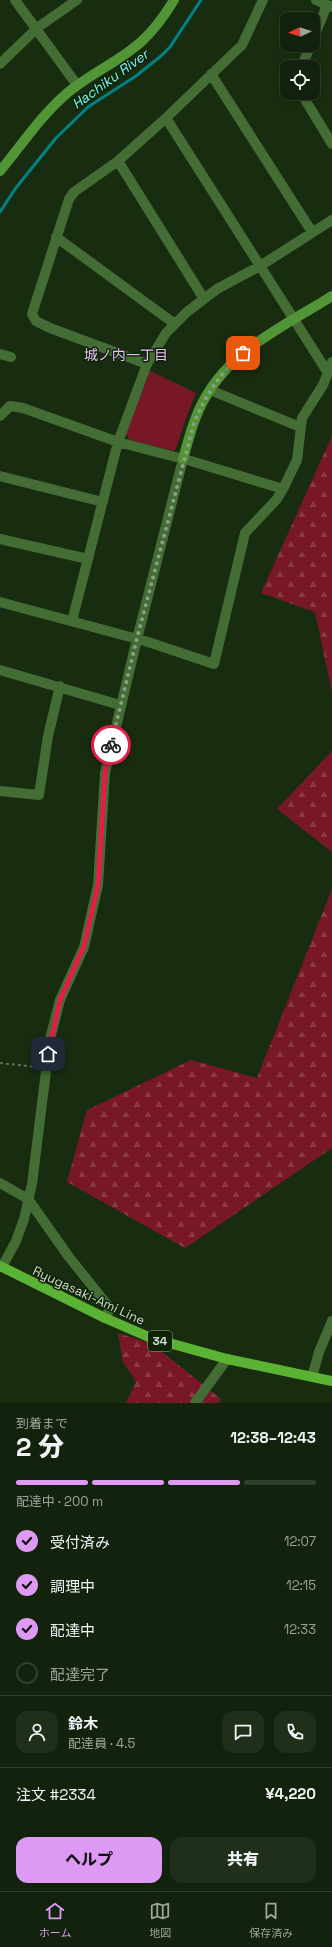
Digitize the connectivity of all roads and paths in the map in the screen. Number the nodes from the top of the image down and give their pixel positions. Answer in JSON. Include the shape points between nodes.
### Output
{"nodes":[{"id":1,"x":15,"y":0,"type":"edge"},
{"id":2,"x":77,"y":0,"type":"edge"},
{"id":3,"x":174,"y":0,"type":"edge"},
{"id":4,"x":263,"y":0,"type":"edge"},
{"id":5,"x":316,"y":0,"type":"edge"},
{"id":6,"x":330,"y":6,"type":"edge"},
{"id":7,"x":320,"y":26,"type":"edge"},
{"id":8,"x":37,"y":28,"type":"junction"},
{"id":9,"x":0,"y":64,"type":"edge"},
{"id":10,"x":211,"y":74,"type":"junction"},
{"id":11,"x":77,"y":85,"type":"junction"},
{"id":12,"x":305,"y":100,"type":"edge"},
{"id":13,"x":166,"y":118,"type":"junction"},
{"id":14,"x":332,"y":144,"type":"edge"},
{"id":15,"x":118,"y":160,"type":"junction"},
{"id":16,"x":0,"y":171,"type":"edge"},
{"id":17,"x":332,"y":220,"type":"edge"},
{"id":18,"x":312,"y":232,"type":"junction"},
{"id":19,"x":56,"y":237,"type":"junction"},
{"id":20,"x":260,"y":266,"type":"junction"},
{"id":21,"x":332,"y":296,"type":"edge"},
{"id":22,"x":204,"y":299,"type":"junction"},
{"id":23,"x":294,"y":320,"type":"junction"},
{"id":24,"x":175,"y":324,"type":"junction"},
{"id":25,"x":0,"y":354,"type":"edge"},
{"id":26,"x":11,"y":357,"type":"dead end"},
{"id":27,"x":332,"y":362,"type":"edge"},
{"id":28,"x":148,"y":364,"type":"junction"},
{"id":29,"x":328,"y":373,"type":"junction"},
{"id":30,"x":210,"y":390,"type":"junction"},
{"id":31,"x":0,"y":416,"type":"edge"},
{"id":32,"x":300,"y":428,"type":"junction"},
{"id":33,"x":118,"y":442,"type":"junction"},
{"id":34,"x":183,"y":459,"type":"junction"},
{"id":35,"x":0,"y":476,"type":"edge"},
{"id":36,"x":283,"y":489,"type":"junction"},
{"id":37,"x":103,"y":502,"type":"junction"},
{"id":38,"x":0,"y":539,"type":"edge"},
{"id":39,"x":88,"y":559,"type":"junction"},
{"id":40,"x":0,"y":602,"type":"edge"},
{"id":41,"x":72,"y":621,"type":"junction"},
{"id":42,"x":137,"y":638,"type":"junction"},
{"id":43,"x":1,"y":673,"type":"edge"},
{"id":44,"x":60,"y":686,"type":"junction"},
{"id":45,"x":120,"y":705,"type":"junction"},
{"id":46,"x":0,"y":791,"type":"edge"},
{"id":47,"x":0,"y":1063,"type":"edge"},
{"id":48,"x":46,"y":1068,"type":"junction"},
{"id":49,"x":0,"y":1183,"type":"edge"},
{"id":50,"x":28,"y":1200,"type":"junction"},
{"id":51,"x":1,"y":1267,"type":"edge"},
{"id":52,"x":105,"y":1318,"type":"junction"},
{"id":53,"x":332,"y":1321,"type":"edge"},
{"id":54,"x":227,"y":1359,"type":"junction"},
{"id":55,"x":312,"y":1377,"type":"junction"},
{"id":56,"x":332,"y":1381,"type":"edge"},
{"id":57,"x":195,"y":1403,"type":"edge"}],
"edges":[{"from":1,"to":8,"type":"street"},
{"from":2,"to":8,"type":"street"},
{"from":3,"to":11,"type":"street","via":[[142,40]]},
{"from":4,"to":10,"type":"street","via":[[242,45]]},
{"from":5,"to":6,"type":"street"},
{"from":6,"to":7,"type":"street"},
{"from":8,"to":9,"type":"street"},
{"from":8,"to":11,"type":"street"},
{"from":10,"to":13,"type":"street"},
{"from":10,"to":18,"type":"street"},
{"from":11,"to":16,"type":"street","via":[[45,114]]},
{"from":12,"to":14,"type":"street"},
{"from":13,"to":15,"type":"street"},
{"from":13,"to":20,"type":"street"},
{"from":15,"to":19,"type":"street","via":[[74,192],[69,199]]},
{"from":15,"to":22,"type":"street"},
{"from":17,"to":18,"type":"street"},
{"from":18,"to":20,"type":"street"},
{"from":19,"to":24,"type":"street"},
{"from":19,"to":28,"type":"street","via":[[32,314],[36,322]]},
{"from":20,"to":22,"type":"street"},
{"from":20,"to":23,"type":"street"},
{"from":21,"to":23,"type":"street"},
{"from":22,"to":24,"type":"street"},
{"from":23,"to":29,"type":"street"},
{"from":23,"to":30,"type":"street","via":[[243,353],[224,371]]},
{"from":24,"to":28,"type":"street","via":[[166,333]]},
{"from":25,"to":26,"type":"street"},
{"from":27,"to":29,"type":"street"},
{"from":28,"to":33,"type":"street"},
{"from":29,"to":32,"type":"street","via":[[302,418]]},
{"from":30,"to":32,"type":"street"},
{"from":30,"to":34,"type":"street","via":[[194,423]]},
{"from":31,"to":33,"type":"street","via":[[10,406],[23,408]]},
{"from":32,"to":36,"type":"street","via":[[296,460]]},
{"from":33,"to":34,"type":"street"},
{"from":33,"to":37,"type":"street"},
{"from":34,"to":36,"type":"street"},
{"from":34,"to":42,"type":"street"},
{"from":35,"to":37,"type":"street"},
{"from":36,"to":42,"type":"street","via":[[245,533],[214,664]]},
{"from":37,"to":39,"type":"street"},
{"from":38,"to":39,"type":"street"},
{"from":39,"to":41,"type":"street"},
{"from":40,"to":41,"type":"street"},
{"from":41,"to":42,"type":"street"},
{"from":42,"to":45,"type":"street","via":[[132,667]]},
{"from":43,"to":44,"type":"street"},
{"from":44,"to":45,"type":"street"},
{"from":44,"to":46,"type":"street","via":[[48,736],[39,794]]},
{"from":45,"to":48,"type":"street","via":[[105,773],[98,885],[84,946],[60,1000]]},
{"from":47,"to":48,"type":"path"},
{"from":48,"to":50,"type":"street"},
{"from":49,"to":50,"type":"street"},
{"from":50,"to":51,"type":"street","via":[[16,1240]]},
{"from":50,"to":52,"type":"street","via":[[109,1307]]},
{"from":51,"to":52,"type":"main road","name":"Ryugasaki-Ami Line","number":"34"},
{"from":52,"to":54,"type":"main road","name":"Ryugasaki-Ami Line","number":"34","via":[[158,1340]]},
{"from":53,"to":55,"type":"street"},
{"from":54,"to":55,"type":"main road","name":"Ryugasaki-Ami Line","number":"34"},
{"from":54,"to":57,"type":"street"},
{"from":55,"to":56,"type":"main road","name":"Ryugasaki-Ami Line","number":"34"}]}
